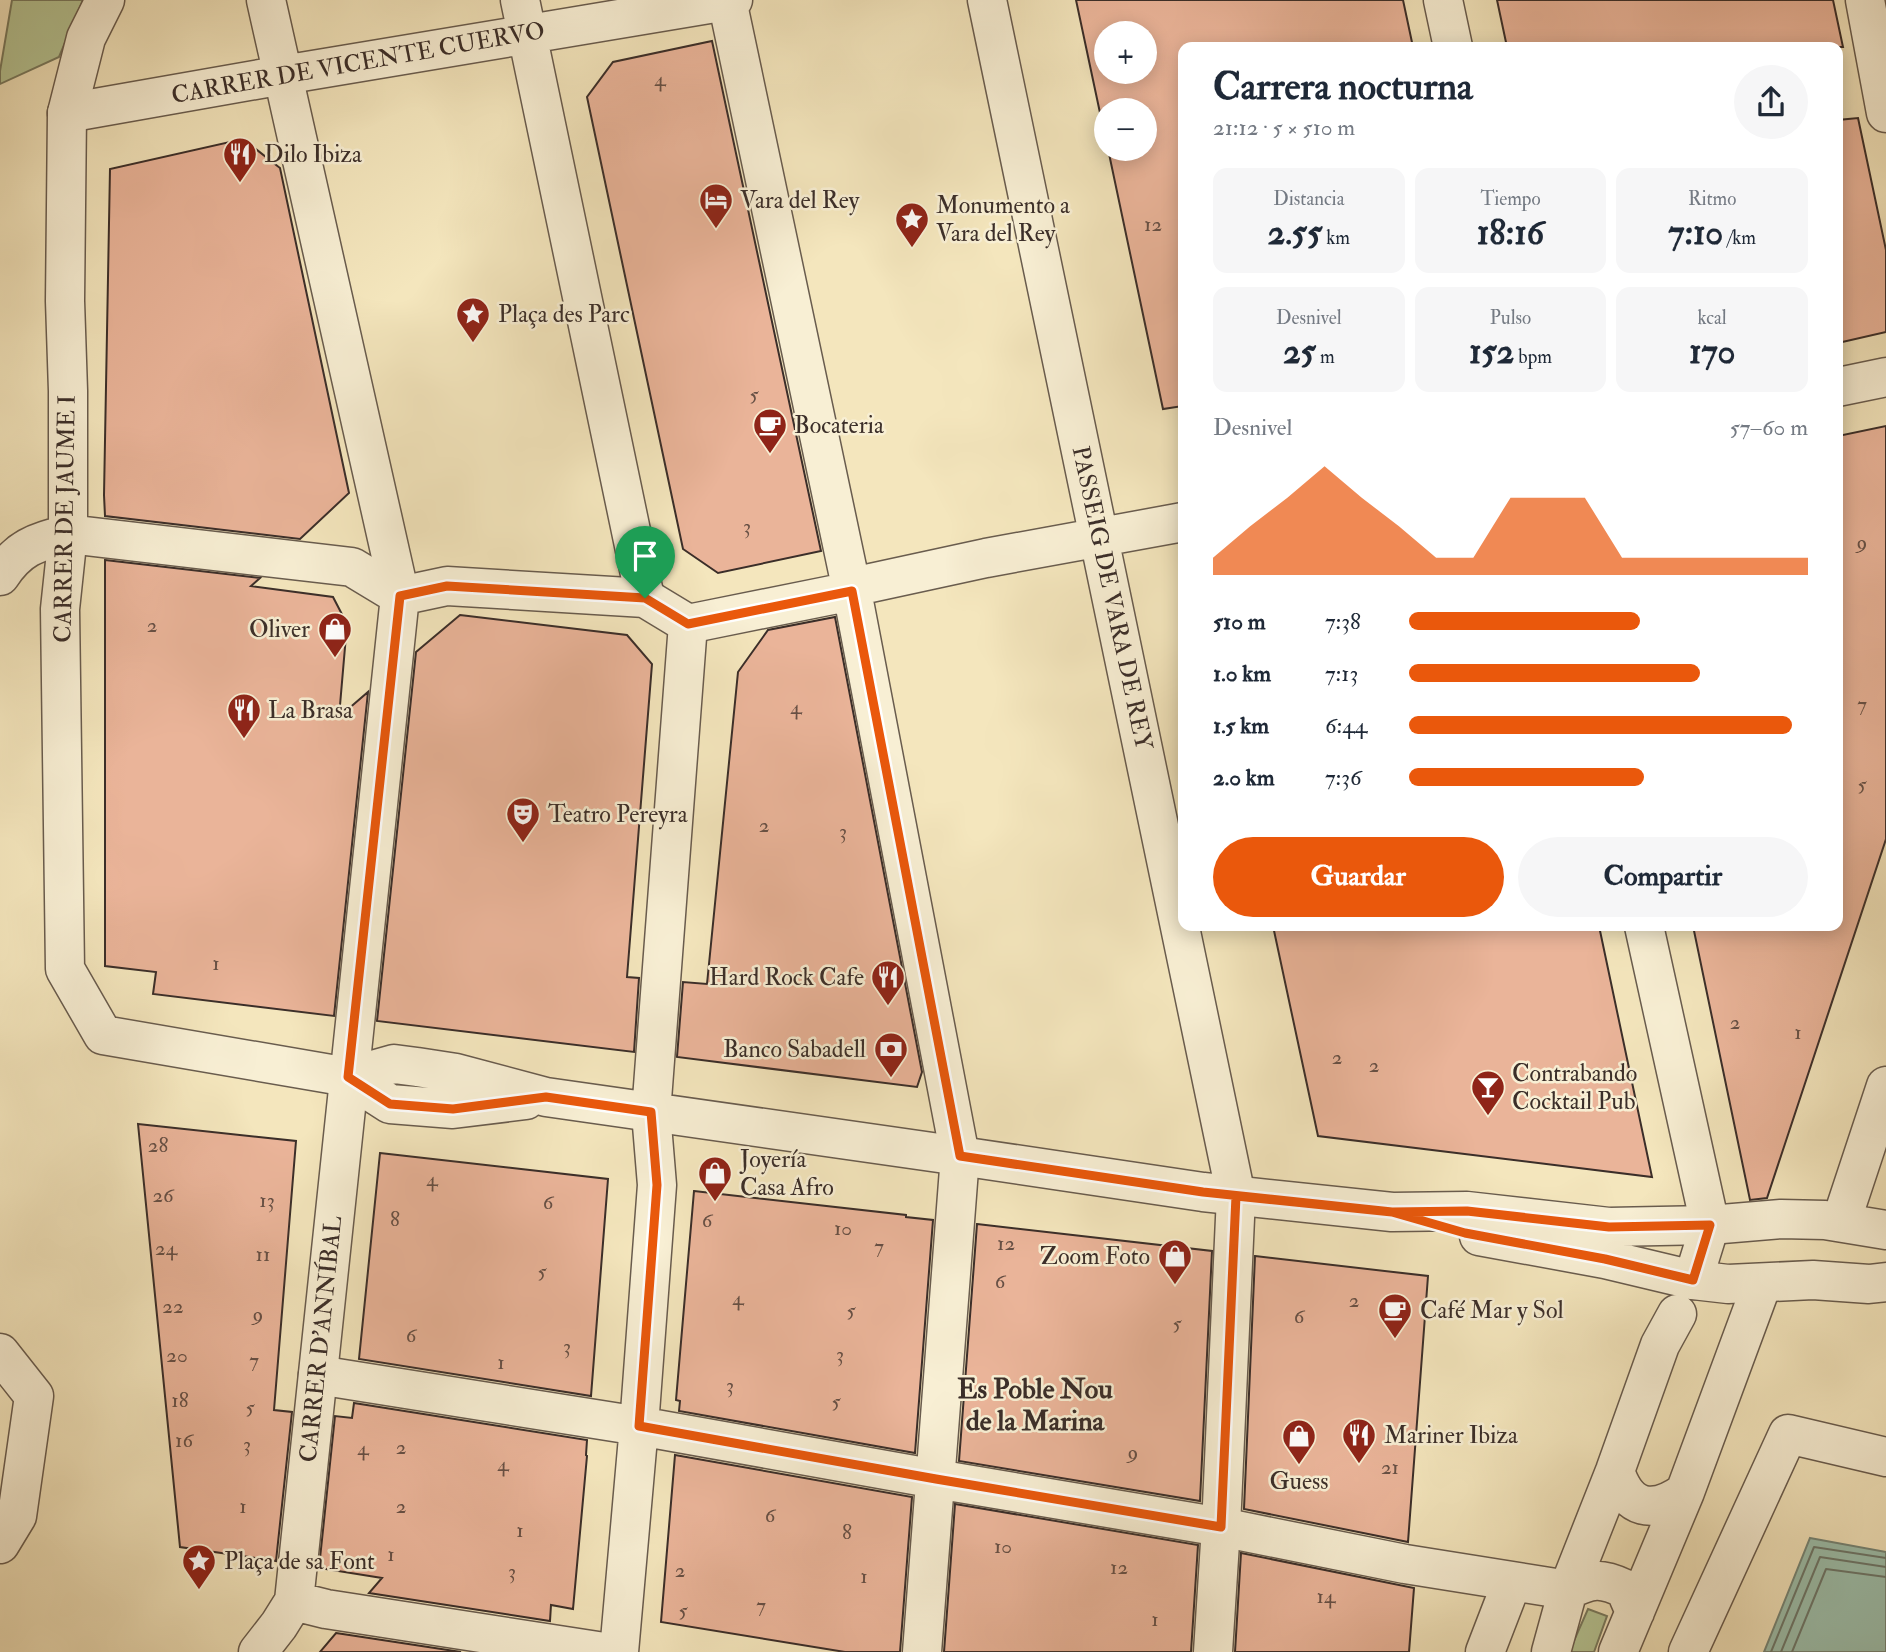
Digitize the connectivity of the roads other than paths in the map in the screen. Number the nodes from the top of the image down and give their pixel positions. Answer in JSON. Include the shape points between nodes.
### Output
{"nodes":[{"id":1,"x":105,"y":0,"type":"edge"},
{"id":2,"x":265,"y":0,"type":"edge"},
{"id":3,"x":729,"y":0,"type":"edge"},
{"id":4,"x":986,"y":0,"type":"edge"},
{"id":5,"x":1443,"y":0,"type":"edge"},
{"id":6,"x":1865,"y":0,"type":"edge"},
{"id":7,"x":524,"y":18,"type":"edge"},
{"id":8,"x":1452,"y":42,"type":"edge"},
{"id":9,"x":283,"y":75,"type":"junction"},
{"id":10,"x":66,"y":113,"type":"junction"},
{"id":11,"x":1886,"y":113,"type":"edge"},
{"id":12,"x":1886,"y":377,"type":"edge"},
{"id":13,"x":1843,"y":386,"type":"edge"},
{"id":14,"x":1178,"y":523,"type":"edge"},
{"id":15,"x":68,"y":534,"type":"junction"},
{"id":16,"x":1100,"y":538,"type":"junction"},
{"id":17,"x":0,"y":576,"type":"edge"},
{"id":18,"x":852,"y":591,"type":"junction"},
{"id":19,"x":400,"y":596,"type":"junction"},
{"id":20,"x":645,"y":598,"type":"junction"},
{"id":21,"x":688,"y":624,"type":"junction"},
{"id":22,"x":1178,"y":915,"type":"edge"},
{"id":23,"x":1181,"y":931,"type":"edge"},
{"id":24,"x":1645,"y":931,"type":"edge"},
{"id":25,"x":348,"y":1077,"type":"junction"},
{"id":26,"x":1886,"y":1086,"type":"edge"},
{"id":27,"x":651,"y":1112,"type":"junction"},
{"id":28,"x":960,"y":1156,"type":"junction"},
{"id":29,"x":1236,"y":1196,"type":"junction"},
{"id":30,"x":1392,"y":1212,"type":"junction"},
{"id":31,"x":1841,"y":1222,"type":"junction"},
{"id":32,"x":1710,"y":1225,"type":"junction"},
{"id":33,"x":1886,"y":1230,"type":"edge"},
{"id":34,"x":1880,"y":1278,"type":"edge"},
{"id":35,"x":1693,"y":1280,"type":"junction"},
{"id":36,"x":1762,"y":1284,"type":"junction"},
{"id":37,"x":1676,"y":1314,"type":"dead end"},
{"id":38,"x":0,"y":1353,"type":"edge"},
{"id":39,"x":318,"y":1375,"type":"junction"},
{"id":40,"x":639,"y":1426,"type":"junction"},
{"id":41,"x":1886,"y":1457,"type":"edge"},
{"id":42,"x":1615,"y":1471,"type":"junction"},
{"id":43,"x":936,"y":1479,"type":"junction"},
{"id":44,"x":1685,"y":1492,"type":"junction"},
{"id":45,"x":1221,"y":1527,"type":"junction"},
{"id":46,"x":0,"y":1544,"type":"edge"},
{"id":47,"x":1512,"y":1583,"type":"junction"},
{"id":48,"x":1568,"y":1590,"type":"junction"},
{"id":49,"x":294,"y":1601,"type":"junction"},
{"id":50,"x":1635,"y":1612,"type":"junction"},
{"id":51,"x":260,"y":1651,"type":"edge"},
{"id":52,"x":604,"y":1652,"type":"edge"},
{"id":53,"x":619,"y":1652,"type":"edge"},
{"id":54,"x":922,"y":1652,"type":"edge"},
{"id":55,"x":1213,"y":1652,"type":"edge"},
{"id":56,"x":1485,"y":1652,"type":"edge"},
{"id":57,"x":1551,"y":1652,"type":"edge"},
{"id":58,"x":1618,"y":1652,"type":"edge"},
{"id":59,"x":1688,"y":1652,"type":"edge"}],
"edges":[{"from":1,"to":10,"type":"street","name":"CARRER DE JAUME I","via":[[86,38]]},
{"from":2,"to":9,"type":"street"},
{"from":3,"to":7,"type":"street","name":"CARRER DE VICENTE CUERVO"},
{"from":3,"to":18,"type":"street"},
{"from":4,"to":16,"type":"street","name":"PASSEIG DE VARA DE REY"},
{"from":5,"to":8,"type":"street"},
{"from":6,"to":11,"type":"street"},
{"from":7,"to":9,"type":"street","name":"CARRER DE VICENTE CUERVO"},
{"from":7,"to":20,"type":"street"},
{"from":9,"to":10,"type":"street","name":"CARRER DE VICENTE CUERVO"},
{"from":9,"to":19,"type":"street"},
{"from":10,"to":15,"type":"street","name":"CARRER DE JAUME I"},
{"from":12,"to":13,"type":"street"},
{"from":14,"to":16,"type":"street"},
{"from":15,"to":17,"type":"street","via":[[34,544],[10,560]]},
{"from":15,"to":19,"type":"street","via":[[352,568]]},
{"from":15,"to":25,"type":"street","name":"CARRER DE JAUME I","via":[[61,610],[65,969],[103,1035]]},
{"from":16,"to":18,"type":"street","via":[[986,558]]},
{"from":16,"to":22,"type":"street","name":"PASSEIG DE VARA DE REY"},
{"from":18,"to":21,"type":"street"},
{"from":18,"to":28,"type":"street"},
{"from":19,"to":20,"type":"street","via":[[447,586]]},
{"from":19,"to":25,"type":"street","name":"CARRER D'ANNÍBAL"},
{"from":20,"to":21,"type":"street"},
{"from":21,"to":27,"type":"street"},
{"from":23,"to":29,"type":"street","name":"PASSEIG DE VARA DE REY"},
{"from":24,"to":32,"type":"street"},
{"from":25,"to":27,"type":"street","via":[[394,1064],[456,1073],[546,1097]]},
{"from":25,"to":39,"type":"street","name":"CARRER D'ANNÍBAL"},
{"from":26,"to":31,"type":"street"},
{"from":27,"to":28,"type":"street"},
{"from":27,"to":40,"type":"street","via":[[657,1185]]},
{"from":28,"to":29,"type":"street"},
{"from":28,"to":43,"type":"street"},
{"from":29,"to":30,"type":"street"},
{"from":29,"to":45,"type":"street","name":"PASSEIG DE VARA DE REY"},
{"from":30,"to":32,"type":"street","via":[[1467,1211],[1609,1227]]},
{"from":30,"to":35,"type":"street","via":[[1465,1233]]},
{"from":31,"to":32,"type":"street","via":[[1781,1219]]},
{"from":31,"to":33,"type":"street"},
{"from":32,"to":35,"type":"street"},
{"from":34,"to":36,"type":"street"},
{"from":35,"to":36,"type":"street"},
{"from":36,"to":44,"type":"street"},
{"from":37,"to":42,"type":"street","via":[[1660,1345]]},
{"from":38,"to":46,"type":"street","via":[[34,1396],[17,1516]]},
{"from":39,"to":40,"type":"street"},
{"from":39,"to":49,"type":"street","name":"CARRER D'ANNÍBAL"},
{"from":40,"to":43,"type":"street"},
{"from":40,"to":53,"type":"street"},
{"from":41,"to":59,"type":"street","via":[[1788,1434]]},
{"from":42,"to":44,"type":"street","via":[[1626,1495],[1640,1504],[1669,1503]]},
{"from":42,"to":48,"type":"street"},
{"from":43,"to":45,"type":"street"},
{"from":43,"to":54,"type":"street"},
{"from":44,"to":50,"type":"street"},
{"from":45,"to":47,"type":"street"},
{"from":45,"to":55,"type":"street","name":"PASSEIG DE VARA DE REY"},
{"from":47,"to":48,"type":"street"},
{"from":47,"to":56,"type":"street"},
{"from":48,"to":50,"type":"street","via":[[1588,1581],[1609,1581],[1625,1589]]},
{"from":48,"to":57,"type":"street"},
{"from":49,"to":51,"type":"street"},
{"from":49,"to":52,"type":"street"},
{"from":50,"to":58,"type":"street"}]}
